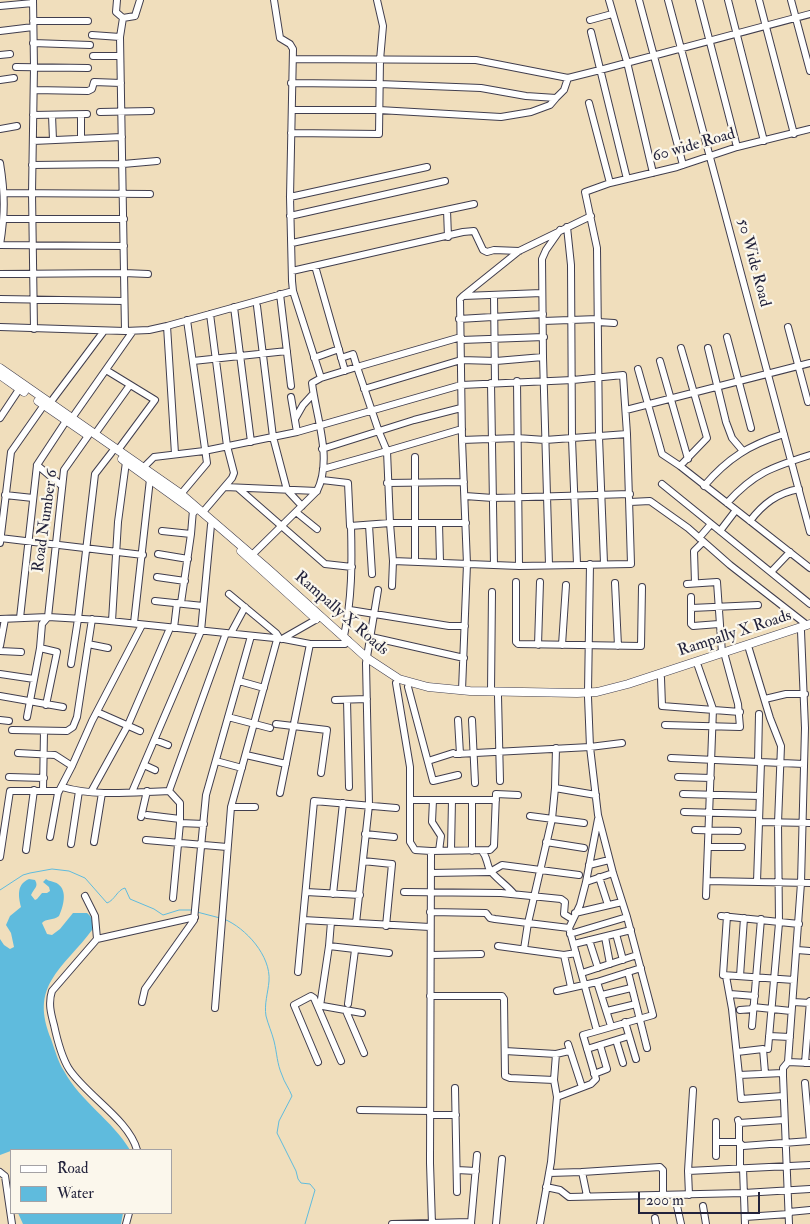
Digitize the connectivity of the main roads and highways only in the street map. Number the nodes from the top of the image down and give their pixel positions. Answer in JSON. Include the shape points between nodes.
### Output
{"nodes":[{"id":1,"x":0,"y":368,"type":"edge"},
{"id":2,"x":0,"y":375,"type":"edge"},
{"id":3,"x":47,"y":404,"type":"junction"},
{"id":4,"x":115,"y":451,"type":"junction"},
{"id":5,"x":809,"y":625,"type":"edge"},
{"id":6,"x":345,"y":640,"type":"junction"},
{"id":7,"x":723,"y":655,"type":"junction"},
{"id":8,"x":367,"y":661,"type":"junction"},
{"id":9,"x":494,"y":693,"type":"junction"},
{"id":10,"x":588,"y":695,"type":"junction"}],
"edges":[{"from":1,"to":3,"type":"main road"},
{"from":2,"to":3,"type":"main road"},
{"from":3,"to":4,"type":"main road"},
{"from":4,"to":6,"type":"main road","via":[[193,510]]},
{"from":4,"to":6,"type":"main road","name":"Rampally X Roads","via":[[203,512]]},
{"from":5,"to":7,"type":"main road","name":"Rampally X Roads"},
{"from":5,"to":7,"type":"main road","via":[[801,631]]},
{"from":6,"to":8,"type":"main road"},
{"from":7,"to":10,"type":"main road","name":"Rampally X Roads"},
{"from":7,"to":10,"type":"main road","via":[[612,694]]},
{"from":8,"to":9,"type":"main road","name":"Rampally X Roads","via":[[411,683]]},
{"from":8,"to":9,"type":"main road","via":[[396,683],[408,687],[426,691]]},
{"from":9,"to":10,"type":"main road"}]}
